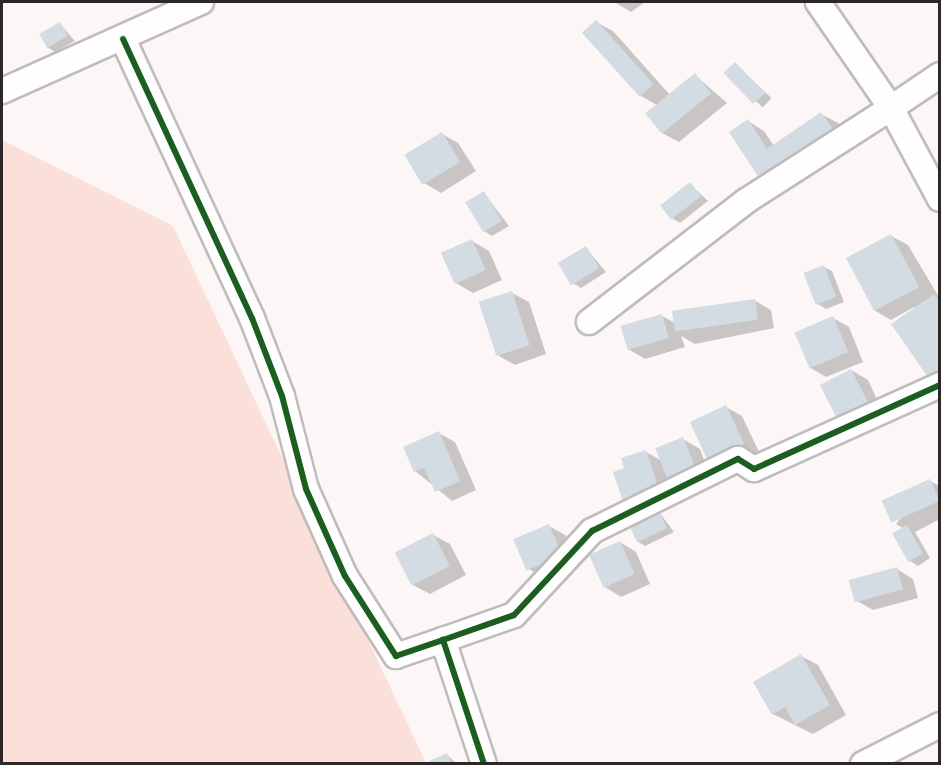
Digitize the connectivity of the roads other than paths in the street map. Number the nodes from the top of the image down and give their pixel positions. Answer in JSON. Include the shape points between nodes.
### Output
{"nodes":[{"id":1,"x":201,"y":2,"type":"edge"},
{"id":2,"x":818,"y":2,"type":"edge"},
{"id":3,"x":123,"y":39,"type":"junction"},
{"id":4,"x":939,"y":75,"type":"edge"},
{"id":5,"x":2,"y":91,"type":"edge"},
{"id":6,"x":891,"y":108,"type":"junction"},
{"id":7,"x":939,"y":199,"type":"edge"},
{"id":8,"x":589,"y":322,"type":"dead end"},
{"id":9,"x":939,"y":385,"type":"edge"},
{"id":10,"x":443,"y":640,"type":"junction"},
{"id":11,"x":939,"y":725,"type":"edge"},
{"id":12,"x":484,"y":764,"type":"edge"},
{"id":13,"x":863,"y":764,"type":"edge"}],
"edges":[{"from":1,"to":3,"type":"street"},
{"from":2,"to":6,"type":"street"},
{"from":3,"to":5,"type":"street"},
{"from":3,"to":10,"type":"street","via":[[252,318],[282,396],[306,489],[345,576],[396,656]]},
{"from":4,"to":6,"type":"street"},
{"from":6,"to":7,"type":"street"},
{"from":6,"to":8,"type":"street","via":[[746,201]]},
{"from":9,"to":10,"type":"street","via":[[754,469],[738,459],[592,531],[514,615]]},
{"from":10,"to":12,"type":"street"},
{"from":11,"to":13,"type":"street"}]}
